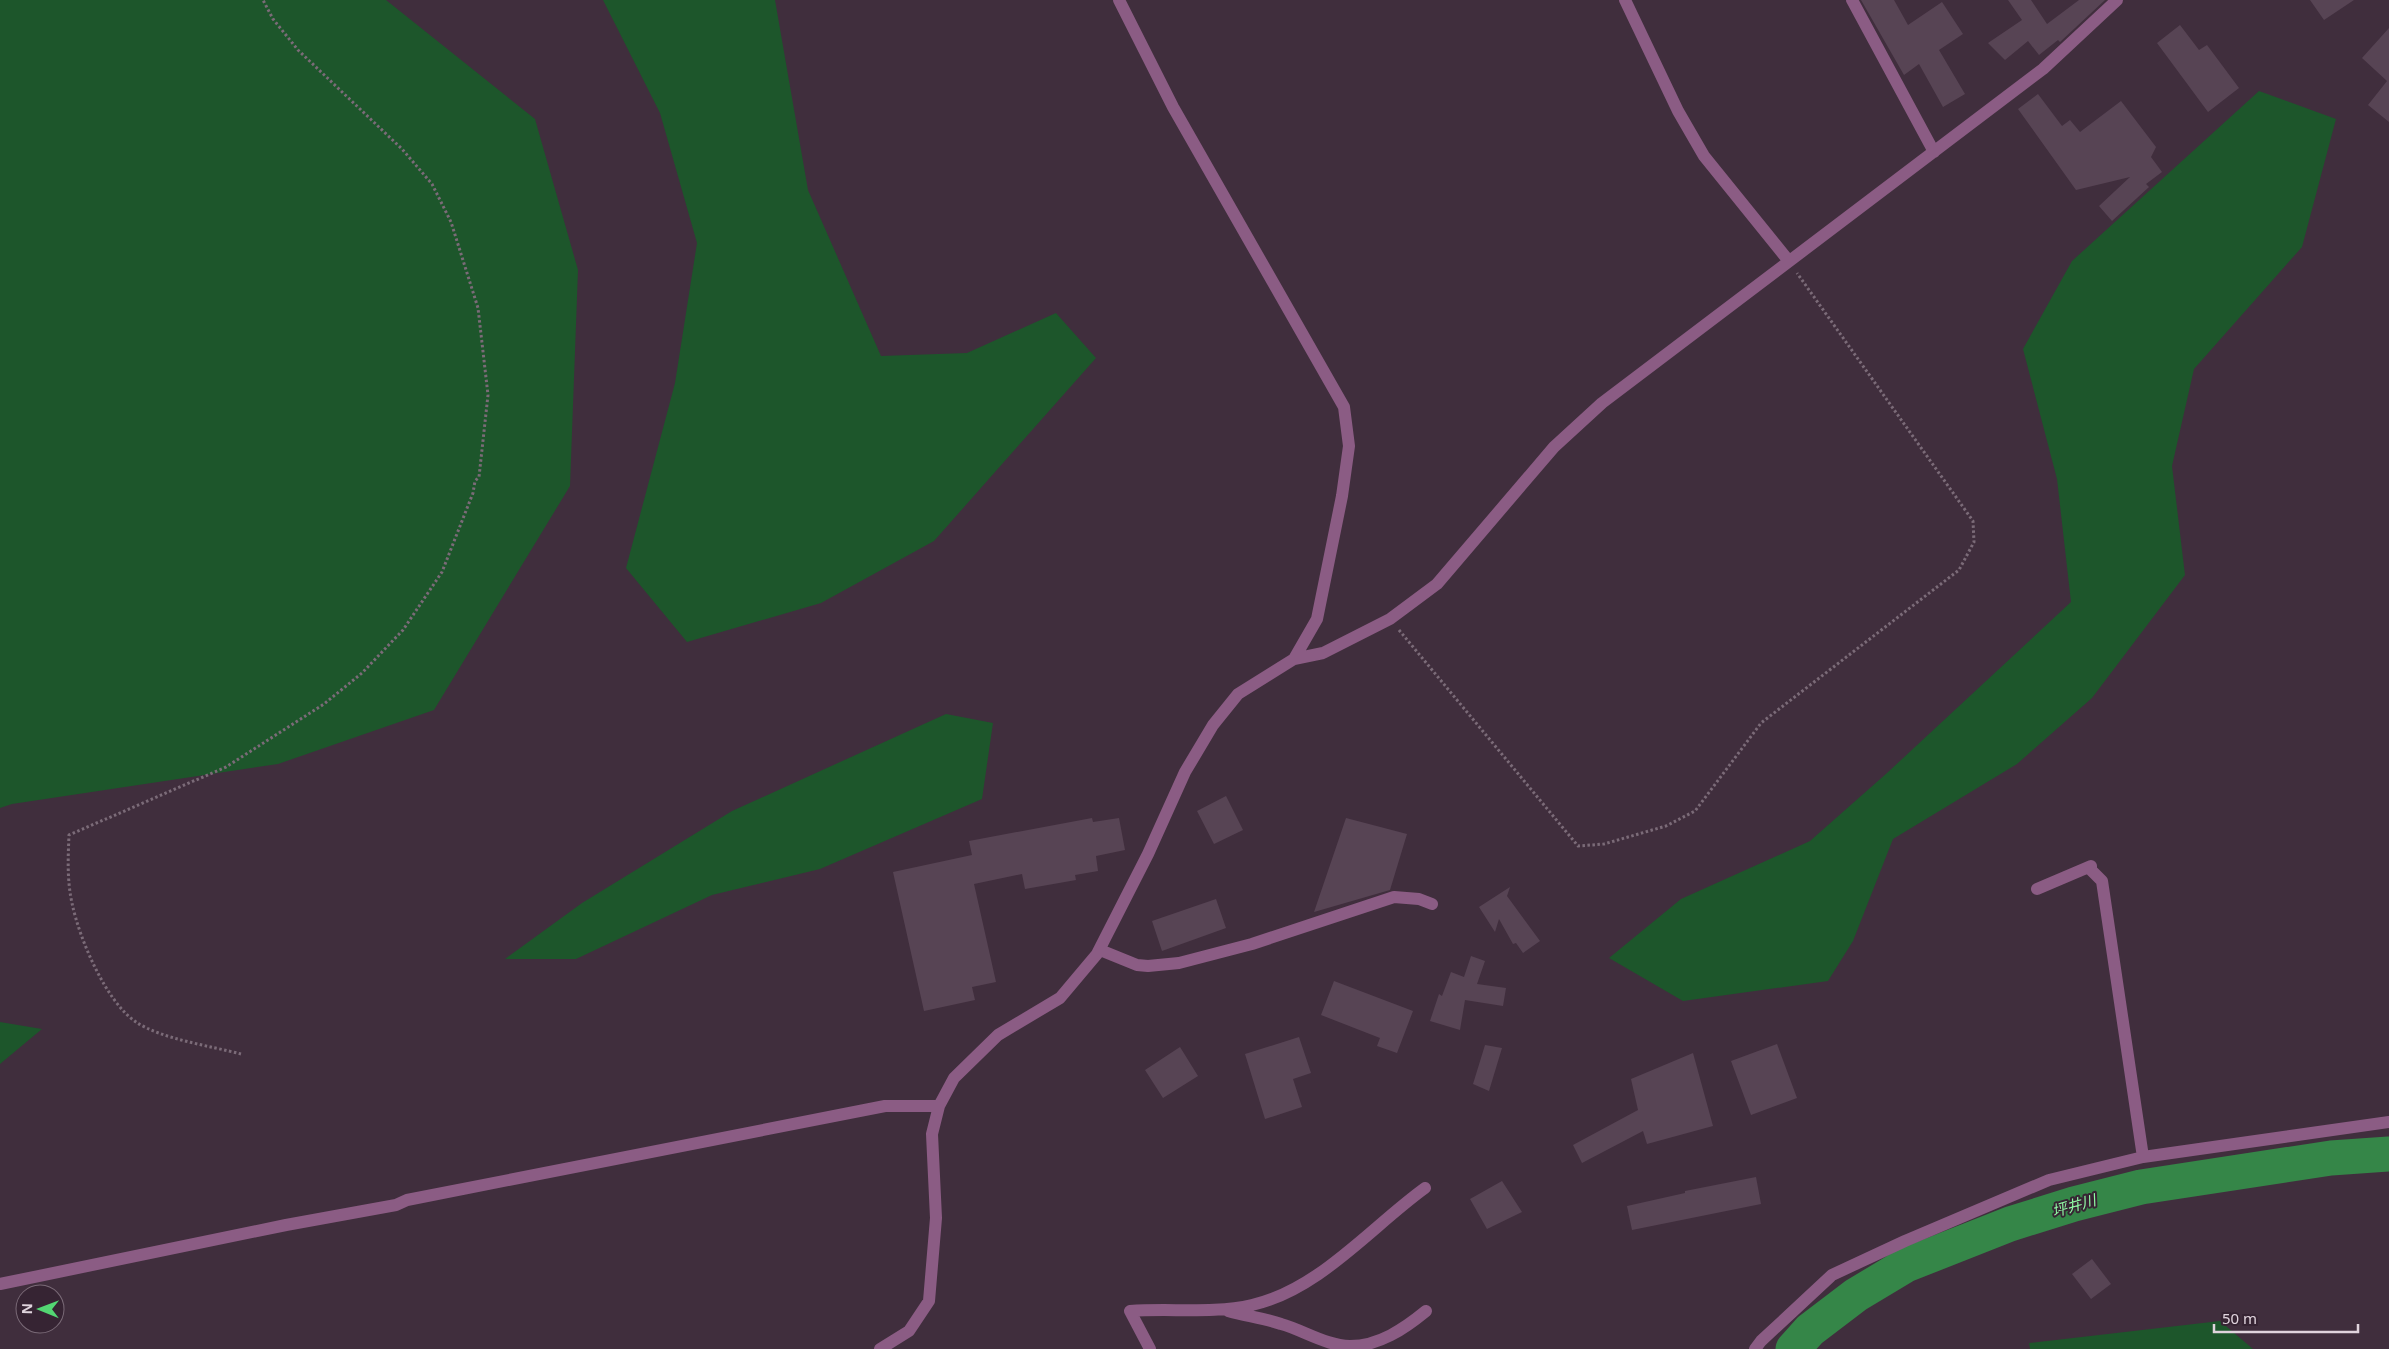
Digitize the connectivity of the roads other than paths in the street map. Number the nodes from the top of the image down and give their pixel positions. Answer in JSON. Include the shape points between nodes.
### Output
{"nodes":[{"id":1,"x":1119,"y":0,"type":"edge"},
{"id":2,"x":1625,"y":0,"type":"edge"},
{"id":3,"x":1852,"y":0,"type":"edge"},
{"id":4,"x":2117,"y":0,"type":"edge"},
{"id":5,"x":1934,"y":152,"type":"junction"},
{"id":6,"x":1788,"y":260,"type":"junction"},
{"id":7,"x":1294,"y":660,"type":"junction"},
{"id":8,"x":2037,"y":889,"type":"dead end"},
{"id":9,"x":1432,"y":904,"type":"dead end"},
{"id":10,"x":1100,"y":950,"type":"junction"},
{"id":11,"x":939,"y":1106,"type":"junction"},
{"id":12,"x":2389,"y":1122,"type":"edge"},
{"id":13,"x":2143,"y":1157,"type":"junction"},
{"id":14,"x":1425,"y":1188,"type":"dead end"},
{"id":15,"x":0,"y":1284,"type":"edge"},
{"id":16,"x":1218,"y":1309,"type":"junction"},
{"id":17,"x":1426,"y":1311,"type":"dead end"},
{"id":18,"x":880,"y":1349,"type":"edge"},
{"id":19,"x":1150,"y":1349,"type":"edge"},
{"id":20,"x":1755,"y":1349,"type":"edge"}],
"edges":[{"from":1,"to":7,"type":"street","via":[[1173,107],[1344,407],[1349,446],[1318,619]]},
{"from":2,"to":6,"type":"street","via":[[1678,111],[1704,156]]},
{"from":3,"to":5,"type":"street"},
{"from":4,"to":5,"type":"street","via":[[2042,69]]},
{"from":5,"to":6,"type":"street"},
{"from":6,"to":7,"type":"street","via":[[1602,403],[1554,447],[1437,584],[1390,619],[1323,653]]},
{"from":7,"to":10,"type":"street","via":[[1238,694],[1213,725],[1185,772]]},
{"from":8,"to":13,"type":"street","via":[[2092,866],[2091,870],[2102,881]]},
{"from":9,"to":10,"type":"street","via":[[1419,899],[1394,897],[1252,944],[1178,963],[1137,965]]},
{"from":10,"to":11,"type":"street","via":[[1060,998],[998,1036],[954,1078]]},
{"from":11,"to":15,"type":"street","via":[[885,1106]]},
{"from":11,"to":18,"type":"street","via":[[932,1134],[936,1218],[929,1301],[909,1331]]},
{"from":12,"to":13,"type":"street"},
{"from":13,"to":20,"type":"street","via":[[2049,1180],[1832,1276]]},
{"from":14,"to":16,"type":"street","via":[[1286,1294],[1252,1305]]},
{"from":16,"to":17,"type":"street","via":[[1279,1323],[1349,1346],[1374,1342],[1404,1329]]},
{"from":16,"to":19,"type":"street","via":[[1130,1311]]}]}
